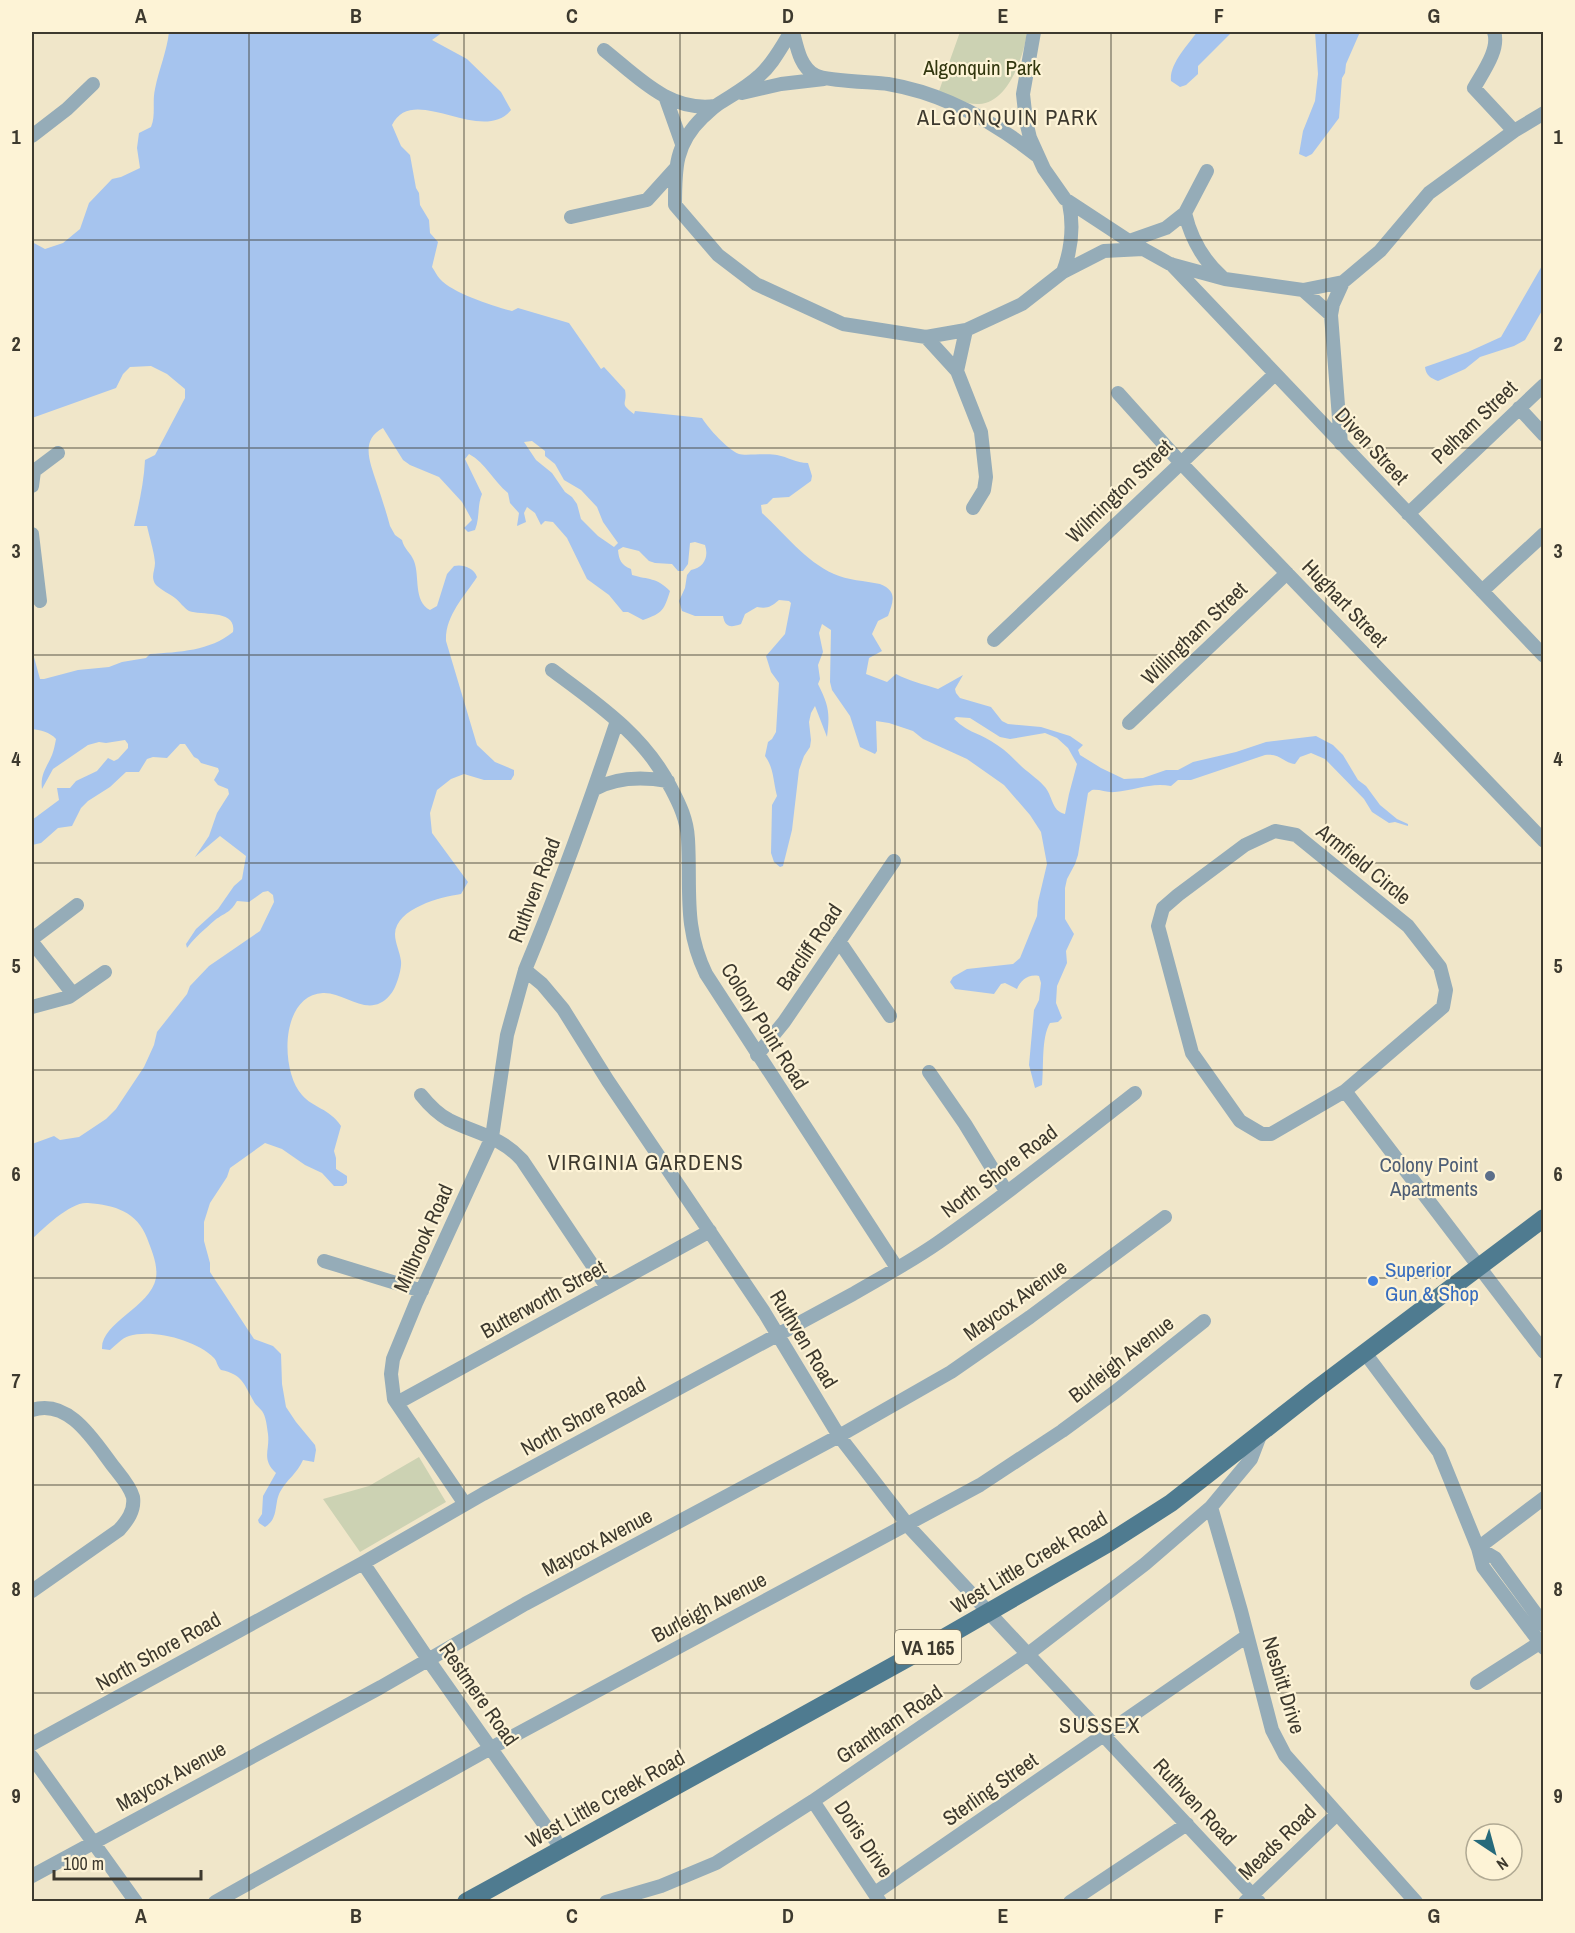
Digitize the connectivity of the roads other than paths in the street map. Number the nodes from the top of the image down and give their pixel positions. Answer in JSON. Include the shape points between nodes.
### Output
{"nodes":[{"id":1,"x":792,"y":32,"type":"edge"},
{"id":2,"x":1034,"y":32,"type":"edge"},
{"id":3,"x":1494,"y":32,"type":"edge"},
{"id":4,"x":604,"y":50,"type":"dead end"},
{"id":5,"x":826,"y":78,"type":"junction"},
{"id":6,"x":93,"y":84,"type":"dead end"},
{"id":7,"x":733,"y":96,"type":"junction"},
{"id":8,"x":666,"y":99,"type":"junction"},
{"id":9,"x":715,"y":105,"type":"junction"},
{"id":10,"x":1544,"y":113,"type":"edge"},
{"id":11,"x":1514,"y":131,"type":"junction"},
{"id":12,"x":32,"y":136,"type":"edge"},
{"id":13,"x":682,"y":144,"type":"junction"},
{"id":14,"x":1037,"y":156,"type":"junction"},
{"id":15,"x":675,"y":169,"type":"junction"},
{"id":16,"x":1207,"y":171,"type":"dead end"},
{"id":17,"x":647,"y":200,"type":"junction"},
{"id":18,"x":1069,"y":203,"type":"junction"},
{"id":19,"x":675,"y":205,"type":"junction"},
{"id":20,"x":1185,"y":213,"type":"junction"},
{"id":21,"x":571,"y":217,"type":"dead end"},
{"id":22,"x":1129,"y":241,"type":"junction"},
{"id":23,"x":1143,"y":249,"type":"junction"},
{"id":24,"x":1170,"y":264,"type":"junction"},
{"id":25,"x":1063,"y":272,"type":"junction"},
{"id":26,"x":1225,"y":279,"type":"junction"},
{"id":27,"x":1343,"y":282,"type":"junction"},
{"id":28,"x":1303,"y":290,"type":"junction"},
{"id":29,"x":1331,"y":315,"type":"junction"},
{"id":30,"x":966,"y":330,"type":"junction"},
{"id":31,"x":926,"y":337,"type":"junction"},
{"id":32,"x":957,"y":371,"type":"junction"},
{"id":33,"x":1275,"y":374,"type":"junction"},
{"id":34,"x":1544,"y":385,"type":"edge"},
{"id":35,"x":1118,"y":393,"type":"dead end"},
{"id":36,"x":1519,"y":408,"type":"junction"},
{"id":37,"x":1544,"y":435,"type":"edge"},
{"id":38,"x":1341,"y":444,"type":"junction"},
{"id":39,"x":58,"y":453,"type":"dead end"},
{"id":40,"x":1180,"y":462,"type":"junction"},
{"id":41,"x":32,"y":486,"type":"edge"},
{"id":42,"x":973,"y":508,"type":"dead end"},
{"id":43,"x":1408,"y":514,"type":"junction"},
{"id":44,"x":32,"y":534,"type":"edge"},
{"id":45,"x":1544,"y":534,"type":"edge"},
{"id":46,"x":1287,"y":573,"type":"junction"},
{"id":47,"x":1482,"y":591,"type":"junction"},
{"id":48,"x":39,"y":601,"type":"dead end"},
{"id":49,"x":994,"y":640,"type":"dead end"},
{"id":50,"x":1544,"y":656,"type":"edge"},
{"id":51,"x":552,"y":670,"type":"dead end"},
{"id":52,"x":617,"y":721,"type":"junction"},
{"id":53,"x":1129,"y":723,"type":"dead end"},
{"id":54,"x":668,"y":782,"type":"junction"},
{"id":55,"x":595,"y":789,"type":"junction"},
{"id":56,"x":1544,"y":841,"type":"edge"},
{"id":57,"x":894,"y":861,"type":"dead end"},
{"id":58,"x":77,"y":905,"type":"dead end"},
{"id":59,"x":32,"y":940,"type":"edge"},
{"id":60,"x":839,"y":941,"type":"junction"},
{"id":61,"x":525,"y":970,"type":"junction"},
{"id":62,"x":105,"y":972,"type":"dead end"},
{"id":63,"x":73,"y":994,"type":"junction"},
{"id":64,"x":32,"y":1007,"type":"edge"},
{"id":65,"x":890,"y":1016,"type":"dead end"},
{"id":66,"x":757,"y":1055,"type":"junction"},
{"id":67,"x":930,"y":1072,"type":"dead end"},
{"id":68,"x":1345,"y":1091,"type":"junction"},
{"id":69,"x":1134,"y":1093,"type":"dead end"},
{"id":70,"x":421,"y":1095,"type":"dead end"},
{"id":71,"x":492,"y":1137,"type":"junction"},
{"id":72,"x":1006,"y":1191,"type":"junction"},
{"id":73,"x":1165,"y":1217,"type":"dead end"},
{"id":74,"x":1544,"y":1218,"type":"edge"},
{"id":75,"x":710,"y":1231,"type":"junction"},
{"id":76,"x":324,"y":1261,"type":"dead end"},
{"id":77,"x":1480,"y":1266,"type":"junction"},
{"id":78,"x":897,"y":1268,"type":"junction"},
{"id":79,"x":607,"y":1287,"type":"junction"},
{"id":80,"x":422,"y":1291,"type":"junction"},
{"id":81,"x":1204,"y":1321,"type":"dead end"},
{"id":82,"x":777,"y":1334,"type":"junction"},
{"id":83,"x":1544,"y":1352,"type":"edge"},
{"id":84,"x":1365,"y":1353,"type":"junction"},
{"id":85,"x":397,"y":1403,"type":"junction"},
{"id":86,"x":32,"y":1410,"type":"edge"},
{"id":87,"x":1263,"y":1431,"type":"junction"},
{"id":88,"x":839,"y":1436,"type":"junction"},
{"id":89,"x":1544,"y":1498,"type":"edge"},
{"id":90,"x":465,"y":1504,"type":"junction"},
{"id":91,"x":1211,"y":1507,"type":"junction"},
{"id":92,"x":907,"y":1524,"type":"junction"},
{"id":93,"x":1478,"y":1548,"type":"junction"},
{"id":94,"x":363,"y":1563,"type":"junction"},
{"id":95,"x":32,"y":1591,"type":"edge"},
{"id":96,"x":989,"y":1612,"type":"junction"},
{"id":97,"x":1544,"y":1625,"type":"edge"},
{"id":98,"x":1247,"y":1636,"type":"junction"},
{"id":99,"x":1542,"y":1644,"type":"edge"},
{"id":100,"x":1028,"y":1654,"type":"junction"},
{"id":101,"x":429,"y":1658,"type":"junction"},
{"id":102,"x":1477,"y":1683,"type":"dead end"},
{"id":103,"x":1104,"y":1735,"type":"junction"},
{"id":104,"x":32,"y":1744,"type":"edge"},
{"id":105,"x":491,"y":1749,"type":"junction"},
{"id":106,"x":32,"y":1757,"type":"edge"},
{"id":107,"x":813,"y":1801,"type":"junction"},
{"id":108,"x":1337,"y":1814,"type":"junction"},
{"id":109,"x":1187,"y":1824,"type":"junction"},
{"id":110,"x":95,"y":1842,"type":"junction"},
{"id":111,"x":561,"y":1848,"type":"junction"},
{"id":112,"x":32,"y":1876,"type":"edge"},
{"id":113,"x":877,"y":1897,"type":"edge"},
{"id":114,"x":1252,"y":1899,"type":"edge"},
{"id":115,"x":136,"y":1902,"type":"edge"},
{"id":116,"x":214,"y":1902,"type":"edge"},
{"id":117,"x":466,"y":1902,"type":"edge"},
{"id":118,"x":606,"y":1902,"type":"edge"},
{"id":119,"x":1070,"y":1902,"type":"edge"},
{"id":120,"x":1416,"y":1902,"type":"edge"}],
"edges":[{"from":1,"to":5,"type":"street","via":[[802,61],[815,75]]},
{"from":1,"to":7,"type":"street","via":[[771,64]]},
{"from":2,"to":14,"type":"street","via":[[1023,94],[1026,121]]},
{"from":3,"to":11,"type":"street","via":[[1494,49],[1474,88]]},
{"from":4,"to":8,"type":"street"},
{"from":5,"to":7,"type":"street"},
{"from":5,"to":14,"type":"street","via":[[892,85],[939,98],[998,127]]},
{"from":6,"to":12,"type":"street"},
{"from":7,"to":9,"type":"street"},
{"from":8,"to":9,"type":"street","via":[[700,108]]},
{"from":8,"to":13,"type":"street"},
{"from":9,"to":13,"type":"street"},
{"from":10,"to":11,"type":"street"},
{"from":11,"to":27,"type":"street","via":[[1429,193],[1380,251]]},
{"from":13,"to":15,"type":"street"},
{"from":14,"to":18,"type":"street"},
{"from":15,"to":17,"type":"street"},
{"from":15,"to":19,"type":"street"},
{"from":16,"to":20,"type":"street"},
{"from":17,"to":19,"type":"street"},
{"from":17,"to":21,"type":"street"},
{"from":18,"to":22,"type":"street"},
{"from":18,"to":25,"type":"street","via":[[1071,245]]},
{"from":19,"to":31,"type":"street","via":[[718,255],[756,284],[843,324]]},
{"from":20,"to":22,"type":"street","via":[[1166,228]]},
{"from":20,"to":26,"type":"street","via":[[1194,243]]},
{"from":22,"to":23,"type":"street"},
{"from":23,"to":24,"type":"street"},
{"from":23,"to":25,"type":"street","via":[[1104,251]]},
{"from":24,"to":26,"type":"street"},
{"from":24,"to":33,"type":"street","name":"Diven Street"},
{"from":25,"to":30,"type":"street","via":[[1022,304]]},
{"from":26,"to":28,"type":"street"},
{"from":27,"to":28,"type":"street"},
{"from":27,"to":29,"type":"street"},
{"from":28,"to":29,"type":"street"},
{"from":29,"to":38,"type":"street"},
{"from":30,"to":31,"type":"street"},
{"from":30,"to":32,"type":"street"},
{"from":31,"to":32,"type":"street"},
{"from":32,"to":42,"type":"street","via":[[981,432],[987,477]]},
{"from":33,"to":38,"type":"street","name":"Diven Street"},
{"from":33,"to":40,"type":"street","name":"Wilmington Street"},
{"from":34,"to":36,"type":"street","name":"Pelham Street"},
{"from":35,"to":40,"type":"street","name":"Hughart Street"},
{"from":36,"to":37,"type":"street"},
{"from":36,"to":43,"type":"street","name":"Pelham Street"},
{"from":38,"to":43,"type":"street","name":"Diven Street"},
{"from":39,"to":41,"type":"street","via":[[34,471]]},
{"from":40,"to":46,"type":"street","name":"Hughart Street"},
{"from":40,"to":49,"type":"street","name":"Wilmington Street"},
{"from":43,"to":47,"type":"street","name":"Diven Street"},
{"from":44,"to":48,"type":"street"},
{"from":45,"to":47,"type":"street"},
{"from":46,"to":53,"type":"street","name":"Willingham Street"},
{"from":46,"to":56,"type":"street","name":"Hughart Street"},
{"from":47,"to":50,"type":"street","name":"Diven Street"},
{"from":51,"to":52,"type":"street","name":"Colony Point Road"},
{"from":52,"to":54,"type":"street","name":"Colony Point Road","via":[[649,752]]},
{"from":52,"to":55,"type":"street","name":"Ruthven Road"},
{"from":54,"to":55,"type":"street","via":[[636,778]]},
{"from":54,"to":66,"type":"street","name":"Colony Point Road","via":[[687,827],[688,907],[694,945],[705,974]]},
{"from":55,"to":61,"type":"street","name":"Ruthven Road"},
{"from":57,"to":60,"type":"street","name":"Barcliff Road"},
{"from":58,"to":59,"type":"street"},
{"from":59,"to":63,"type":"street"},
{"from":60,"to":65,"type":"street"},
{"from":60,"to":66,"type":"street","name":"Barcliff Road"},
{"from":61,"to":71,"type":"street","name":"Millbrook Road","via":[[507,1035]]},
{"from":61,"to":75,"type":"street","name":"Ruthven Road","via":[[563,1009]]},
{"from":62,"to":63,"type":"street"},
{"from":63,"to":64,"type":"street"},
{"from":66,"to":78,"type":"street","name":"Colony Point Road"},
{"from":67,"to":72,"type":"street"},
{"from":68,"to":68,"type":"street","name":"Armfield Circle","via":[[1443,1007],[1446,990],[1440,968],[1408,926],[1296,835],[1275,831],[1245,845],[1163,908],[1158,926],[1192,1053],[1240,1121],[1262,1134],[1271,1134]]},
{"from":68,"to":77,"type":"street"},
{"from":69,"to":72,"type":"street","name":"North Shore Road"},
{"from":70,"to":71,"type":"street","via":[[449,1120]]},
{"from":71,"to":79,"type":"street","via":[[522,1160]]},
{"from":71,"to":80,"type":"street","name":"Millbrook Road"},
{"from":72,"to":78,"type":"street","name":"North Shore Road","via":[[937,1244]]},
{"from":73,"to":88,"type":"street","name":"Maycox Avenue","via":[[951,1372]]},
{"from":74,"to":77,"type":"main road","name":"West Little Creek Road","number":"VA 165"},
{"from":75,"to":79,"type":"street","name":"Butterworth Street"},
{"from":75,"to":82,"type":"street","name":"Ruthven Road"},
{"from":76,"to":80,"type":"street"},
{"from":77,"to":83,"type":"street"},
{"from":77,"to":84,"type":"main road","name":"West Little Creek Road","number":"VA 165"},
{"from":78,"to":82,"type":"street","name":"North Shore Road"},
{"from":79,"to":85,"type":"street","name":"Butterworth Street"},
{"from":80,"to":85,"type":"street","name":"Millbrook Road","via":[[393,1359],[392,1386]]},
{"from":81,"to":92,"type":"street","name":"Burleigh Avenue","via":[[1062,1431],[980,1485]]},
{"from":82,"to":88,"type":"street","name":"Ruthven Road"},
{"from":82,"to":90,"type":"street","name":"North Shore Road"},
{"from":84,"to":87,"type":"main road","name":"West Little Creek Road","number":"VA 165"},
{"from":84,"to":93,"type":"street","via":[[1439,1452]]},
{"from":85,"to":90,"type":"street","name":"Millbrook Road"},
{"from":86,"to":95,"type":"street","via":[[51,1408],[81,1425],[130,1489],[133,1506],[119,1530]]},
{"from":87,"to":91,"type":"street","name":"Grantham Road","via":[[1251,1459]]},
{"from":87,"to":96,"type":"main road","name":"West Little Creek Road","number":"VA 165","via":[[1171,1503]]},
{"from":88,"to":92,"type":"street","name":"Ruthven Road"},
{"from":88,"to":101,"type":"street","name":"Maycox Avenue"},
{"from":89,"to":93,"type":"street"},
{"from":90,"to":94,"type":"street","name":"North Shore Road"},
{"from":91,"to":98,"type":"street","name":"Nesbitt Drive"},
{"from":91,"to":100,"type":"street","name":"Grantham Road","via":[[1145,1564]]},
{"from":92,"to":96,"type":"street","name":"Ruthven Road"},
{"from":92,"to":105,"type":"street","name":"Burleigh Avenue"},
{"from":93,"to":97,"type":"street","via":[[1495,1558]]},
{"from":93,"to":99,"type":"street","via":[[1483,1567]]},
{"from":94,"to":101,"type":"street","name":"Restmere Road"},
{"from":94,"to":104,"type":"street","name":"North Shore Road"},
{"from":96,"to":100,"type":"street","name":"Ruthven Road"},
{"from":96,"to":111,"type":"main road","name":"West Little Creek Road","number":"VA 165"},
{"from":98,"to":103,"type":"street","name":"Sterling Street"},
{"from":98,"to":108,"type":"street","name":"Nesbitt Drive","via":[[1272,1730],[1285,1755]]},
{"from":99,"to":102,"type":"street"},
{"from":100,"to":103,"type":"street","name":"Ruthven Road"},
{"from":100,"to":107,"type":"street","name":"Grantham Road"},
{"from":101,"to":105,"type":"street","name":"Restmere Road"},
{"from":101,"to":110,"type":"street","name":"Maycox Avenue"},
{"from":103,"to":109,"type":"street","name":"Ruthven Road"},
{"from":103,"to":113,"type":"street","name":"Sterling Street"},
{"from":105,"to":111,"type":"street","name":"Restmere Road"},
{"from":105,"to":116,"type":"street","name":"Burleigh Avenue"},
{"from":106,"to":110,"type":"street"},
{"from":107,"to":113,"type":"street","name":"Doris Drive"},
{"from":107,"to":118,"type":"street","name":"Grantham Road","via":[[716,1863],[661,1886]]},
{"from":108,"to":114,"type":"street","name":"Meads Road"},
{"from":108,"to":120,"type":"street","name":"Nesbitt Drive"},
{"from":109,"to":114,"type":"street","name":"Ruthven Road"},
{"from":109,"to":119,"type":"street"},
{"from":110,"to":112,"type":"street","name":"Maycox Avenue"},
{"from":110,"to":115,"type":"street"},
{"from":111,"to":117,"type":"main road","name":"West Little Creek Road","number":"VA 165"}]}
